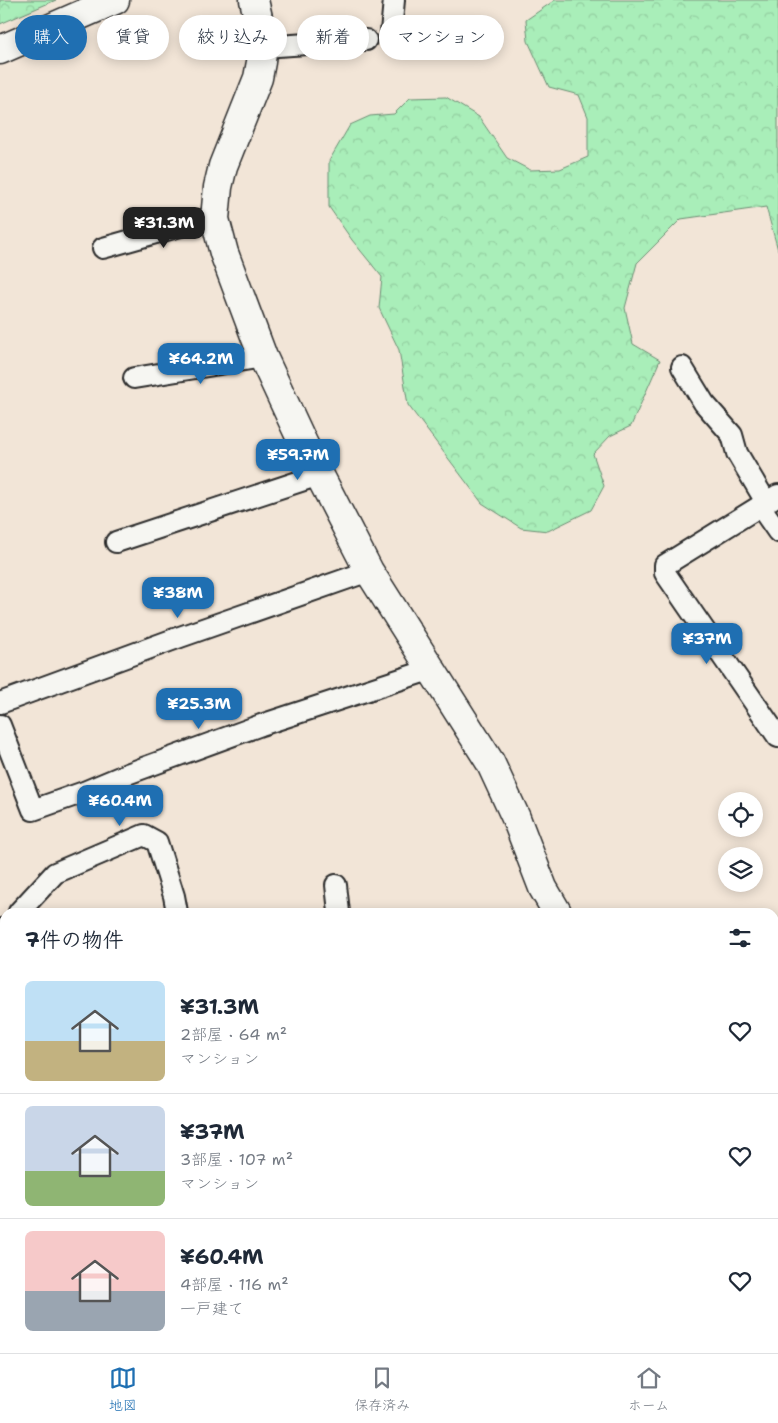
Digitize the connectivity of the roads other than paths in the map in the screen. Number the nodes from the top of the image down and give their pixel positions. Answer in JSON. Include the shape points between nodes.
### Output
{"nodes":[{"id":1,"x":115,"y":0,"type":"edge"},
{"id":2,"x":254,"y":0,"type":"edge"},
{"id":3,"x":394,"y":0,"type":"edge"},
{"id":4,"x":258,"y":15,"type":"edge"},
{"id":5,"x":393,"y":15,"type":"edge"},
{"id":6,"x":0,"y":50,"type":"edge"},
{"id":7,"x":260,"y":60,"type":"edge"},
{"id":8,"x":216,"y":216,"type":"junction"},
{"id":9,"x":103,"y":248,"type":"dead end"},
{"id":10,"x":262,"y":357,"type":"junction"},
{"id":11,"x":682,"y":367,"type":"dead end"},
{"id":12,"x":134,"y":378,"type":"dead end"},
{"id":13,"x":319,"y":475,"type":"junction"},
{"id":14,"x":768,"y":501,"type":"edge"},
{"id":15,"x":778,"y":532,"type":"edge"},
{"id":16,"x":116,"y":542,"type":"dead end"},
{"id":17,"x":369,"y":571,"type":"junction"},
{"id":18,"x":432,"y":669,"type":"junction"},
{"id":19,"x":0,"y":703,"type":"edge"},
{"id":20,"x":0,"y":724,"type":"edge"},
{"id":21,"x":778,"y":736,"type":"edge"},
{"id":22,"x":336,"y":885,"type":"dead end"},
{"id":23,"x":23,"y":908,"type":"edge"},
{"id":24,"x":176,"y":908,"type":"edge"},
{"id":25,"x":339,"y":908,"type":"edge"},
{"id":26,"x":555,"y":908,"type":"edge"}],
"edges":[{"from":1,"to":6,"type":"street"},
{"from":2,"to":4,"type":"street"},
{"from":3,"to":5,"type":"street"},
{"from":7,"to":8,"type":"street","via":[[258,78],[223,166]]},
{"from":8,"to":9,"type":"street"},
{"from":8,"to":10,"type":"street","via":[[224,253]]},
{"from":10,"to":12,"type":"street"},
{"from":10,"to":13,"type":"street"},
{"from":11,"to":14,"type":"street","via":[[704,403],[732,435],[737,453]]},
{"from":13,"to":16,"type":"street"},
{"from":13,"to":17,"type":"street"},
{"from":14,"to":15,"type":"street"},
{"from":14,"to":21,"type":"street","via":[[665,565],[665,573]]},
{"from":17,"to":18,"type":"street"},
{"from":17,"to":19,"type":"street"},
{"from":18,"to":20,"type":"street","via":[[261,726],[33,810]]},
{"from":18,"to":26,"type":"street","via":[[490,762],[543,888]]},
{"from":22,"to":25,"type":"street"},
{"from":23,"to":24,"type":"street","via":[[55,873],[144,835],[157,842]]}]}
